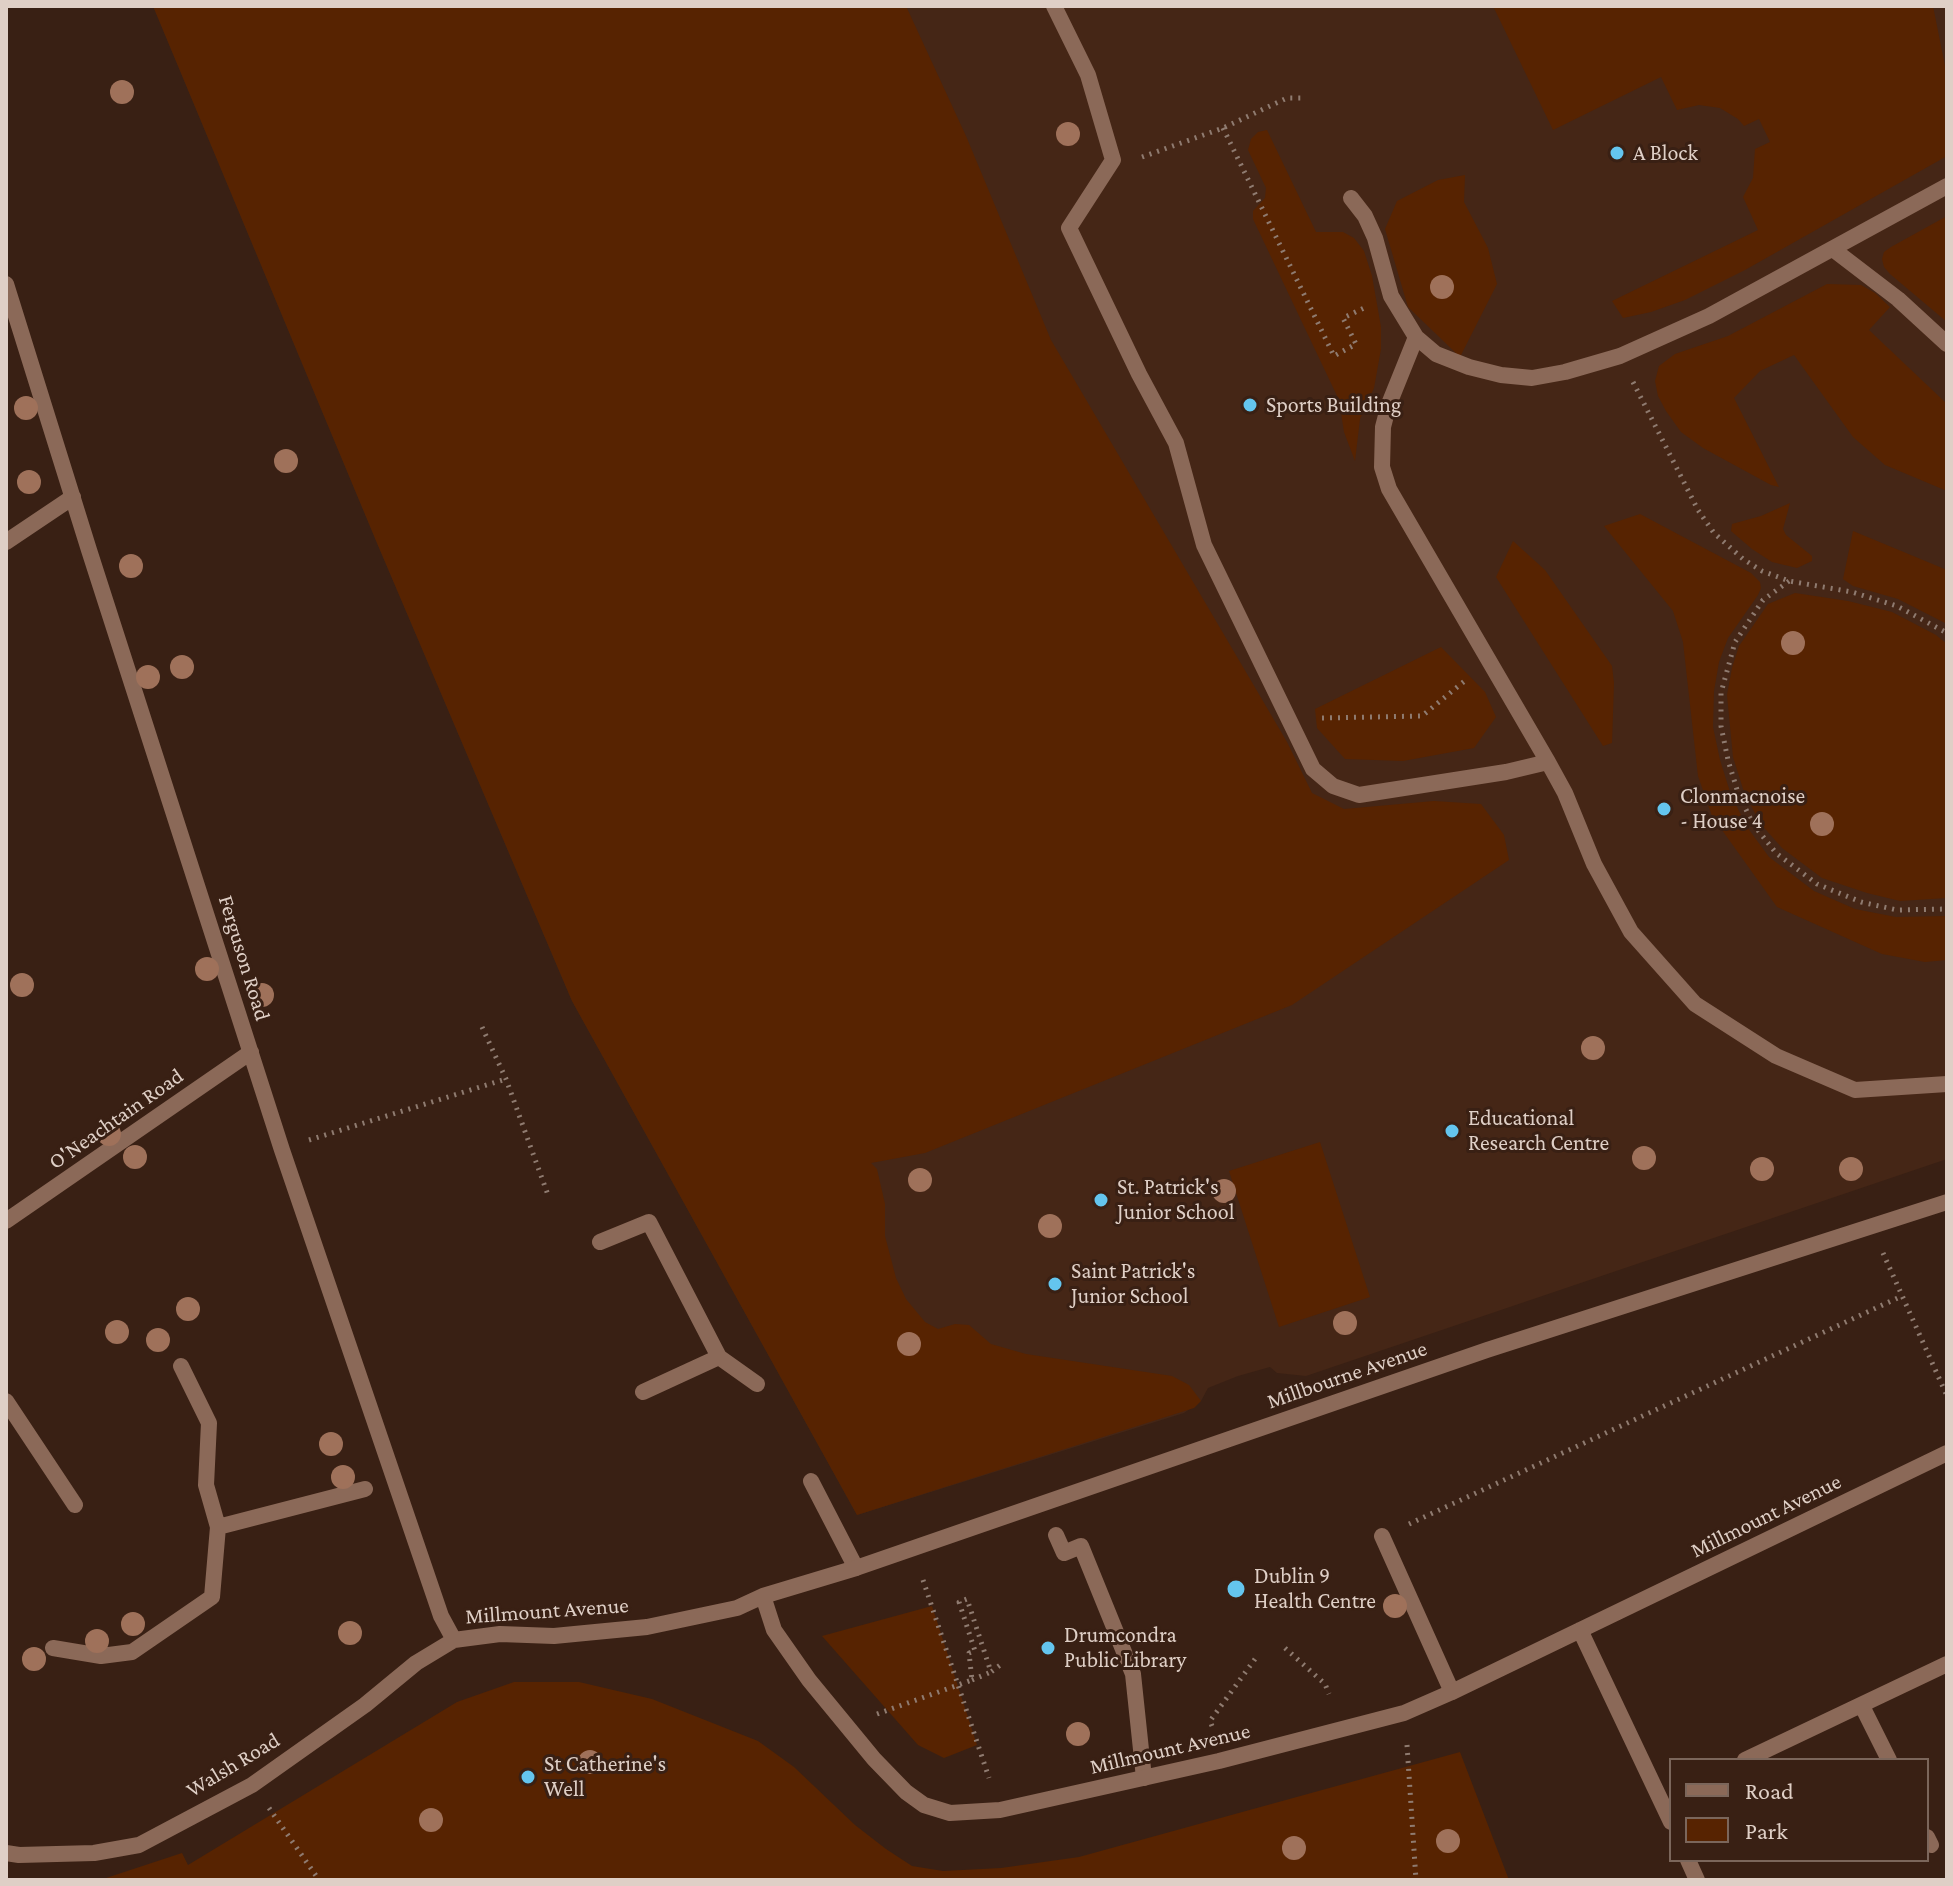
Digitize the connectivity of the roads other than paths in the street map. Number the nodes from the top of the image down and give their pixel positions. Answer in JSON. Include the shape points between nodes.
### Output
{"nodes":[{"id":1,"x":1054,"y":6,"type":"edge"},
{"id":2,"x":1947,"y":186,"type":"edge"},
{"id":3,"x":1351,"y":198,"type":"dead end"},
{"id":4,"x":1834,"y":250,"type":"junction"},
{"id":5,"x":6,"y":284,"type":"edge"},
{"id":6,"x":1416,"y":337,"type":"junction"},
{"id":7,"x":1947,"y":344,"type":"edge"},
{"id":8,"x":73,"y":497,"type":"junction"},
{"id":9,"x":6,"y":542,"type":"edge"},
{"id":10,"x":1548,"y":762,"type":"junction"},
{"id":11,"x":251,"y":1052,"type":"junction"},
{"id":12,"x":1947,"y":1084,"type":"edge"},
{"id":13,"x":1947,"y":1202,"type":"edge"},
{"id":14,"x":6,"y":1221,"type":"edge"},
{"id":15,"x":600,"y":1242,"type":"dead end"},
{"id":16,"x":719,"y":1357,"type":"junction"},
{"id":17,"x":181,"y":1366,"type":"dead end"},
{"id":18,"x":757,"y":1384,"type":"dead end"},
{"id":19,"x":643,"y":1392,"type":"dead end"},
{"id":20,"x":6,"y":1401,"type":"edge"},
{"id":21,"x":1947,"y":1453,"type":"edge"},
{"id":22,"x":811,"y":1481,"type":"dead end"},
{"id":23,"x":365,"y":1489,"type":"dead end"},
{"id":24,"x":75,"y":1505,"type":"dead end"},
{"id":25,"x":218,"y":1527,"type":"junction"},
{"id":26,"x":1056,"y":1535,"type":"dead end"},
{"id":27,"x":1382,"y":1536,"type":"road end"},
{"id":28,"x":856,"y":1568,"type":"junction"},
{"id":29,"x":763,"y":1596,"type":"junction"},
{"id":30,"x":1580,"y":1630,"type":"junction"},
{"id":31,"x":454,"y":1640,"type":"junction"},
{"id":32,"x":53,"y":1648,"type":"dead end"},
{"id":33,"x":1947,"y":1664,"type":"edge"},
{"id":34,"x":1452,"y":1692,"type":"junction"},
{"id":35,"x":1862,"y":1706,"type":"junction"},
{"id":36,"x":1749,"y":1758,"type":"edge"},
{"id":37,"x":1888,"y":1758,"type":"edge"},
{"id":38,"x":1144,"y":1778,"type":"junction"},
{"id":39,"x":1666,"y":1797,"type":"edge"},
{"id":40,"x":6,"y":1853,"type":"edge"}],
"edges":[{"from":1,"to":10,"type":"street","via":[[1088,75],[1113,160],[1069,228],[1176,443],[1204,545],[1313,769],[1333,786],[1359,795]]},
{"from":2,"to":4,"type":"street"},
{"from":3,"to":6,"type":"street","via":[[1375,238],[1391,296]]},
{"from":4,"to":6,"type":"street","via":[[1709,316],[1620,356],[1565,372],[1532,378],[1501,375],[1436,354]]},
{"from":4,"to":7,"type":"street"},
{"from":5,"to":8,"type":"street","name":"Ferguson Road"},
{"from":6,"to":10,"type":"street","via":[[1386,415],[1382,467],[1389,489]]},
{"from":8,"to":9,"type":"street"},
{"from":8,"to":11,"type":"street","name":"Ferguson Road"},
{"from":10,"to":12,"type":"street","via":[[1631,932],[1695,1004],[1776,1056],[1855,1090]]},
{"from":11,"to":14,"type":"street","name":"O'Neachtain Road"},
{"from":11,"to":31,"type":"street","name":"Ferguson Road","via":[[441,1616]]},
{"from":13,"to":28,"type":"street","name":"Millbourne Avenue","via":[[1487,1350]]},
{"from":15,"to":16,"type":"street","via":[[649,1222]]},
{"from":16,"to":18,"type":"street"},
{"from":16,"to":19,"type":"street"},
{"from":17,"to":25,"type":"street","via":[[209,1423],[206,1485]]},
{"from":20,"to":24,"type":"street"},
{"from":21,"to":30,"type":"street","name":"Millmount Avenue"},
{"from":22,"to":28,"type":"street"},
{"from":23,"to":25,"type":"street"},
{"from":25,"to":32,"type":"street","via":[[212,1597],[132,1652],[101,1656]]},
{"from":26,"to":38,"type":"street","via":[[1064,1553],[1081,1546],[1133,1674]]},
{"from":27,"to":34,"type":"street"},
{"from":28,"to":29,"type":"street","name":"Millbourne Avenue"},
{"from":29,"to":31,"type":"street","name":"Millmount Avenue","via":[[737,1608],[647,1627]]},
{"from":29,"to":38,"type":"street","name":"Millmount Avenue","via":[[774,1630],[809,1680],[874,1759],[924,1805],[950,1813],[1000,1810]]},
{"from":30,"to":34,"type":"street","name":"Millmount Avenue"},
{"from":30,"to":39,"type":"street"},
{"from":31,"to":40,"type":"street","name":"Walsh Road","via":[[252,1785],[139,1845],[94,1853]]},
{"from":33,"to":35,"type":"street"},
{"from":34,"to":38,"type":"street","name":"Millmount Avenue","via":[[1404,1713]]},
{"from":35,"to":36,"type":"street"},
{"from":35,"to":37,"type":"street"}]}
